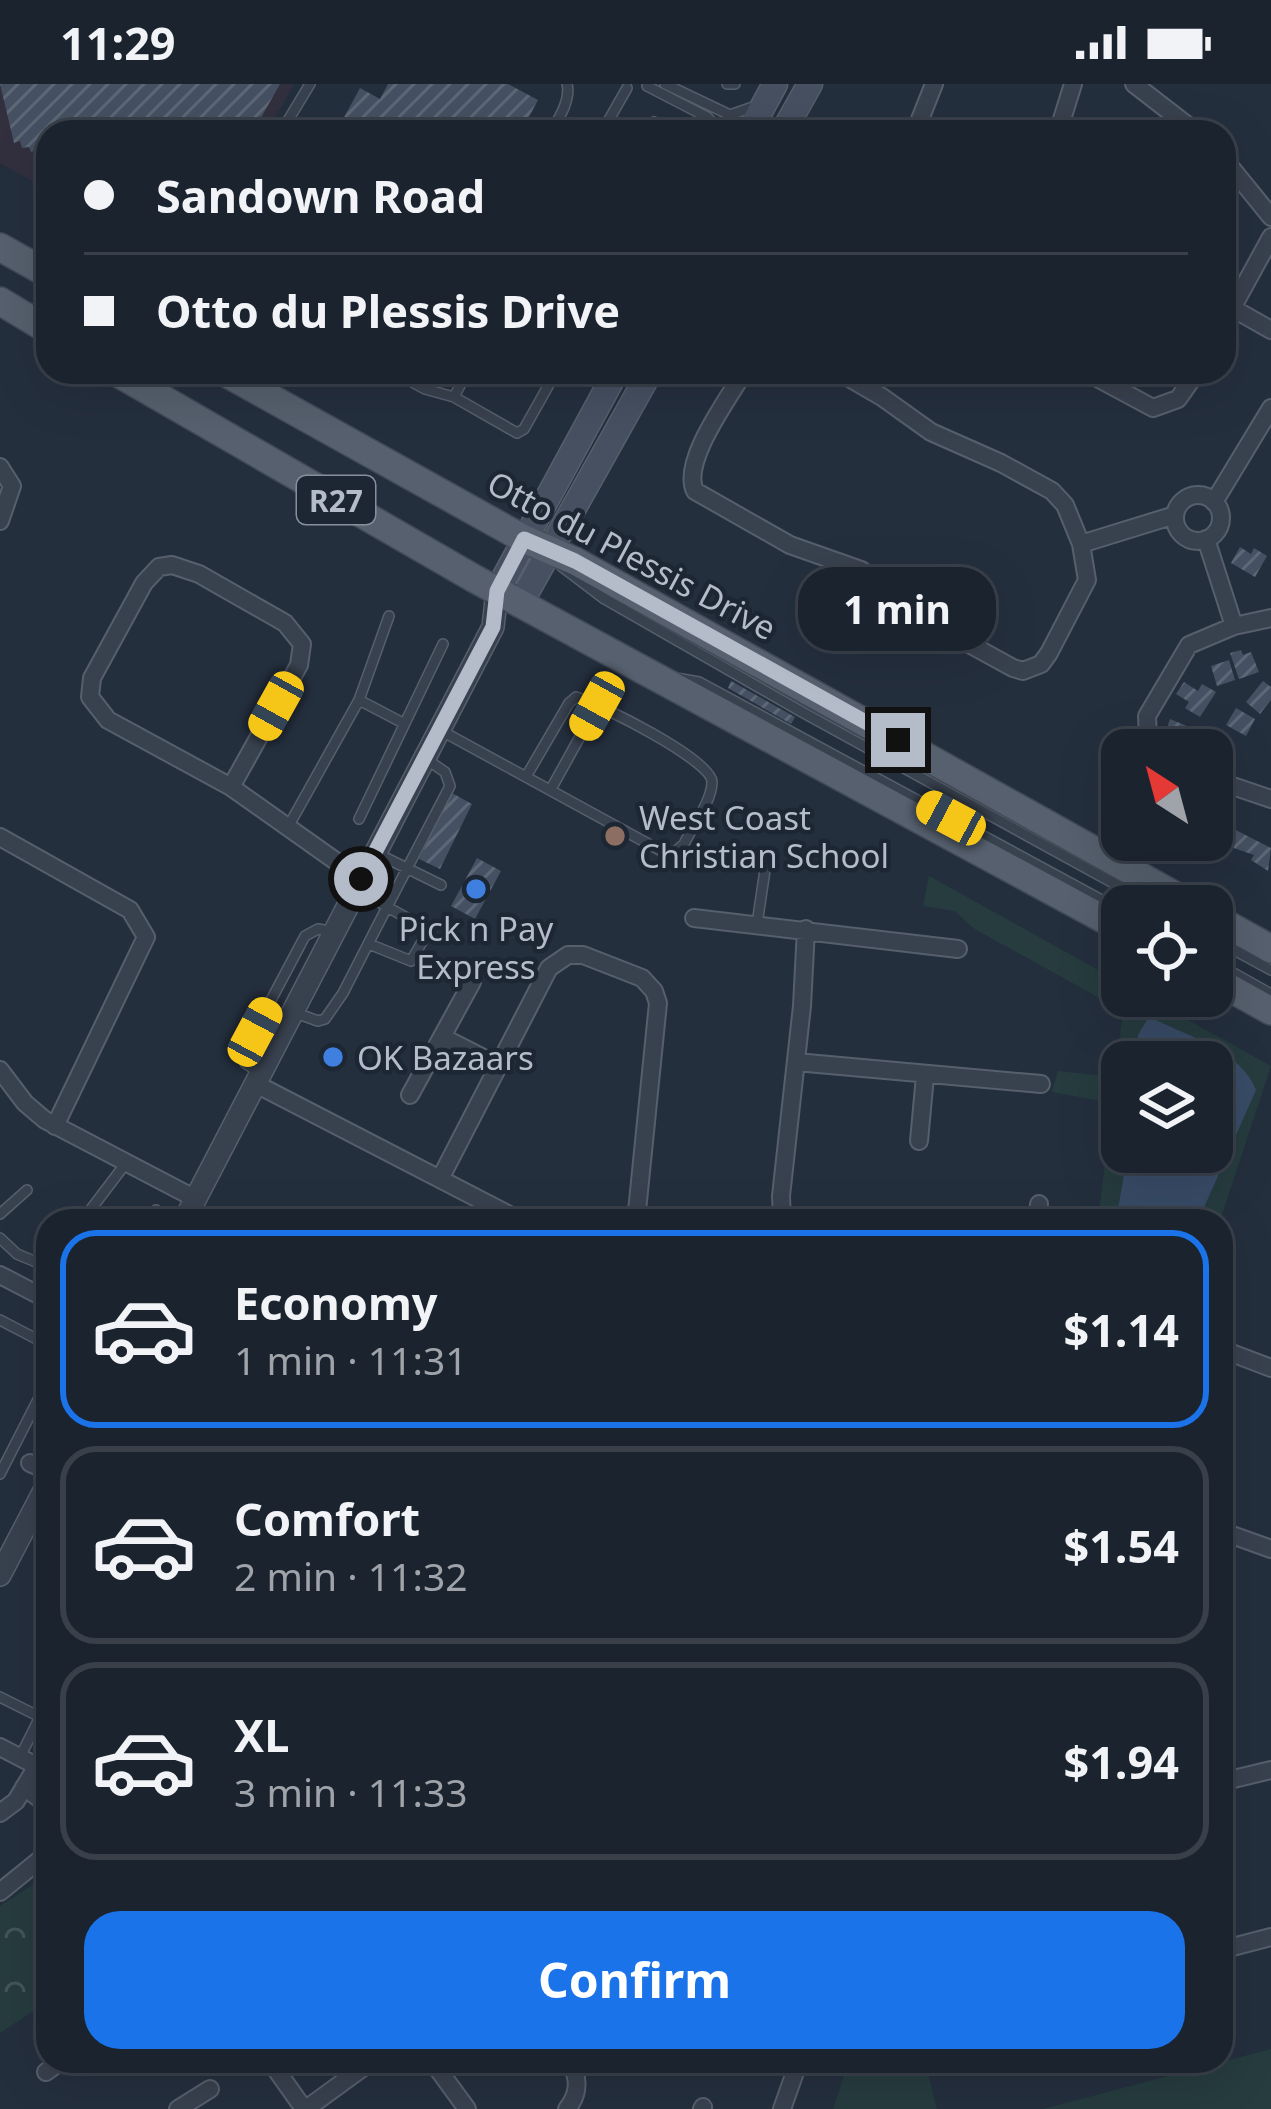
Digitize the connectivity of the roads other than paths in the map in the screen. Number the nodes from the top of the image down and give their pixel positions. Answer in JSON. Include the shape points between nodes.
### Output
{"nodes":[{"id":1,"x":310,"y":84,"type":"edge"},
{"id":2,"x":567,"y":84,"type":"edge"},
{"id":3,"x":665,"y":84,"type":"edge"},
{"id":4,"x":810,"y":84,"type":"edge"},
{"id":5,"x":934,"y":84,"type":"edge"},
{"id":6,"x":1073,"y":84,"type":"edge"},
{"id":7,"x":1134,"y":84,"type":"edge"},
{"id":8,"x":648,"y":85,"type":"edge"},
{"id":9,"x":625,"y":86,"type":"edge"},
{"id":10,"x":774,"y":87,"type":"edge"},
{"id":11,"x":288,"y":120,"type":"edge"},
{"id":12,"x":556,"y":120,"type":"edge"},
{"id":13,"x":608,"y":120,"type":"edge"},
{"id":14,"x":710,"y":120,"type":"edge"},
{"id":15,"x":756,"y":120,"type":"edge"},
{"id":16,"x":790,"y":120,"type":"edge"},
{"id":17,"x":920,"y":120,"type":"edge"},
{"id":18,"x":1062,"y":120,"type":"edge"},
{"id":19,"x":1180,"y":120,"type":"edge"},
{"id":20,"x":1236,"y":174,"type":"edge"},
{"id":21,"x":1271,"y":217,"type":"edge"},
{"id":22,"x":1271,"y":237,"type":"edge"},
{"id":23,"x":0,"y":247,"type":"edge"},
{"id":24,"x":36,"y":267,"type":"edge"},
{"id":25,"x":1236,"y":297,"type":"edge"},
{"id":26,"x":0,"y":301,"type":"edge"},
{"id":27,"x":1236,"y":316,"type":"edge"},
{"id":28,"x":36,"y":323,"type":"edge"},
{"id":29,"x":1271,"y":330,"type":"edge"},
{"id":30,"x":137,"y":384,"type":"edge"},
{"id":31,"x":246,"y":384,"type":"edge"},
{"id":32,"x":416,"y":384,"type":"edge"},
{"id":33,"x":461,"y":384,"type":"edge"},
{"id":34,"x":549,"y":384,"type":"edge"},
{"id":35,"x":611,"y":384,"type":"edge"},
{"id":36,"x":642,"y":384,"type":"edge"},
{"id":37,"x":737,"y":384,"type":"edge"},
{"id":38,"x":859,"y":384,"type":"edge"},
{"id":39,"x":1109,"y":384,"type":"edge"},
{"id":40,"x":1189,"y":384,"type":"edge"},
{"id":41,"x":454,"y":397,"type":"junction"},
{"id":42,"x":1271,"y":408,"type":"edge"},
{"id":43,"x":0,"y":467,"type":"edge"},
{"id":44,"x":1214,"y":502,"type":"junction"},
{"id":45,"x":1175,"y":515,"type":"junction"},
{"id":46,"x":0,"y":521,"type":"edge"},
{"id":47,"x":1207,"y":539,"type":"junction"},
{"id":48,"x":1081,"y":544,"type":"junction"},
{"id":49,"x":537,"y":546,"type":"junction"},
{"id":50,"x":508,"y":598,"type":"junction"},
{"id":51,"x":389,"y":616,"type":"dead end"},
{"id":52,"x":1271,"y":618,"type":"edge"},
{"id":53,"x":1234,"y":626,"type":"junction"},
{"id":54,"x":443,"y":644,"type":"dead end"},
{"id":55,"x":659,"y":681,"type":"junction"},
{"id":56,"x":359,"y":700,"type":"junction"},
{"id":57,"x":597,"y":706,"type":"junction"},
{"id":58,"x":403,"y":723,"type":"junction"},
{"id":59,"x":1148,"y":729,"type":"edge"},
{"id":60,"x":440,"y":730,"type":"junction"},
{"id":61,"x":426,"y":758,"type":"junction"},
{"id":62,"x":527,"y":775,"type":"junction"},
{"id":63,"x":1233,"y":786,"type":"edge"},
{"id":64,"x":231,"y":787,"type":"junction"},
{"id":65,"x":551,"y":789,"type":"junction"},
{"id":66,"x":1271,"y":799,"type":"edge"},
{"id":67,"x":359,"y":819,"type":"dead end"},
{"id":68,"x":289,"y":827,"type":"junction"},
{"id":69,"x":0,"y":837,"type":"edge"},
{"id":70,"x":376,"y":853,"type":"junction"},
{"id":71,"x":407,"y":868,"type":"junction"},
{"id":72,"x":765,"y":870,"type":"dead end"},
{"id":73,"x":361,"y":879,"type":"junction"},
{"id":74,"x":441,"y":885,"type":"dead end"},
{"id":75,"x":1117,"y":885,"type":"edge"},
{"id":76,"x":1156,"y":885,"type":"edge"},
{"id":77,"x":1101,"y":900,"type":"edge"},
{"id":78,"x":387,"y":907,"type":"junction"},
{"id":79,"x":694,"y":918,"type":"dead end"},
{"id":80,"x":1101,"y":918,"type":"edge"},
{"id":81,"x":758,"y":924,"type":"junction"},
{"id":82,"x":806,"y":928,"type":"junction"},
{"id":83,"x":1233,"y":928,"type":"edge"},
{"id":84,"x":333,"y":932,"type":"junction"},
{"id":85,"x":370,"y":944,"type":"junction"},
{"id":86,"x":958,"y":949,"type":"dead end"},
{"id":87,"x":1233,"y":949,"type":"edge"},
{"id":88,"x":1271,"y":950,"type":"edge"},
{"id":89,"x":296,"y":952,"type":"junction"},
{"id":90,"x":320,"y":962,"type":"junction"},
{"id":91,"x":1271,"y":970,"type":"edge"},
{"id":92,"x":1233,"y":973,"type":"edge"},
{"id":93,"x":472,"y":982,"type":"dead end"},
{"id":94,"x":1233,"y":990,"type":"edge"},
{"id":95,"x":1271,"y":994,"type":"edge"},
{"id":96,"x":266,"y":1010,"type":"junction"},
{"id":97,"x":1271,"y":1011,"type":"edge"},
{"id":98,"x":291,"y":1017,"type":"junction"},
{"id":99,"x":442,"y":1037,"type":"junction"},
{"id":100,"x":796,"y":1062,"type":"junction"},
{"id":101,"x":500,"y":1066,"type":"junction"},
{"id":102,"x":0,"y":1070,"type":"edge"},
{"id":103,"x":926,"y":1076,"type":"junction"},
{"id":104,"x":258,"y":1079,"type":"junction"},
{"id":105,"x":1041,"y":1084,"type":"dead end"},
{"id":106,"x":410,"y":1095,"type":"dead end"},
{"id":107,"x":55,"y":1126,"type":"junction"},
{"id":108,"x":919,"y":1141,"type":"dead end"},
{"id":109,"x":126,"y":1162,"type":"junction"},
{"id":110,"x":440,"y":1179,"type":"junction"},
{"id":111,"x":27,"y":1190,"type":"dead end"},
{"id":112,"x":196,"y":1199,"type":"junction"},
{"id":113,"x":91,"y":1209,"type":"edge"},
{"id":114,"x":191,"y":1209,"type":"edge"},
{"id":115,"x":497,"y":1209,"type":"edge"},
{"id":116,"x":637,"y":1209,"type":"edge"},
{"id":117,"x":782,"y":1209,"type":"edge"},
{"id":118,"x":0,"y":1214,"type":"edge"},
{"id":119,"x":0,"y":1238,"type":"edge"},
{"id":120,"x":36,"y":1260,"type":"edge"},
{"id":121,"x":0,"y":1275,"type":"edge"},
{"id":122,"x":36,"y":1294,"type":"edge"},
{"id":123,"x":0,"y":1320,"type":"edge"},
{"id":124,"x":36,"y":1339,"type":"edge"},
{"id":125,"x":1233,"y":1354,"type":"edge"},
{"id":126,"x":1271,"y":1368,"type":"edge"},
{"id":127,"x":36,"y":1403,"type":"edge"},
{"id":128,"x":11,"y":1451,"type":"junction"},
{"id":129,"x":36,"y":1465,"type":"edge"},
{"id":130,"x":0,"y":1474,"type":"edge"},
{"id":131,"x":36,"y":1506,"type":"edge"},
{"id":132,"x":1233,"y":1536,"type":"edge"},
{"id":133,"x":1271,"y":1549,"type":"edge"},
{"id":134,"x":0,"y":1575,"type":"edge"},
{"id":135,"x":0,"y":1696,"type":"edge"},
{"id":136,"x":36,"y":1715,"type":"edge"},
{"id":137,"x":0,"y":1747,"type":"edge"},
{"id":138,"x":35,"y":1765,"type":"edge"},
{"id":139,"x":1271,"y":1770,"type":"edge"},
{"id":140,"x":1233,"y":1779,"type":"edge"},
{"id":141,"x":24,"y":1787,"type":"junction"},
{"id":142,"x":36,"y":1796,"type":"edge"},
{"id":143,"x":0,"y":1813,"type":"edge"},
{"id":144,"x":36,"y":1863,"type":"edge"},
{"id":145,"x":0,"y":1892,"type":"edge"},
{"id":146,"x":1271,"y":1937,"type":"edge"},
{"id":147,"x":1233,"y":1947,"type":"edge"},
{"id":148,"x":279,"y":2073,"type":"edge"},
{"id":149,"x":355,"y":2073,"type":"edge"},
{"id":150,"x":442,"y":2073,"type":"edge"},
{"id":151,"x":575,"y":2073,"type":"edge"},
{"id":152,"x":795,"y":2073,"type":"edge"},
{"id":153,"x":210,"y":2089,"type":"dead end"},
{"id":154,"x":178,"y":2109,"type":"edge"},
{"id":155,"x":305,"y":2109,"type":"edge"},
{"id":156,"x":467,"y":2109,"type":"edge"},
{"id":157,"x":567,"y":2109,"type":"edge"},
{"id":158,"x":782,"y":2109,"type":"edge"}],
"edges":[{"from":1,"to":11,"type":"lane"},
{"from":2,"to":12,"type":"lane"},
{"from":3,"to":10,"type":"lane","via":[[730,115]]},
{"from":4,"to":16,"type":"main road"},
{"from":5,"to":17,"type":"street"},
{"from":6,"to":18,"type":"street"},
{"from":7,"to":19,"type":"street"},
{"from":8,"to":9,"type":"lane"},
{"from":8,"to":14,"type":"lane"},
{"from":9,"to":13,"type":"lane"},
{"from":10,"to":15,"type":"main road"},
{"from":20,"to":21,"type":"street"},
{"from":22,"to":25,"type":"street"},
{"from":23,"to":24,"type":"main road"},
{"from":26,"to":28,"type":"main road"},
{"from":27,"to":29,"type":"street"},
{"from":30,"to":50,"type":"main road","number":"R27"},
{"from":31,"to":49,"type":"main road","name":"Otto du Plessis Drive","number":"R27"},
{"from":32,"to":41,"type":"lane"},
{"from":33,"to":41,"type":"lane"},
{"from":34,"to":41,"type":"lane","via":[[517,433]]},
{"from":35,"to":49,"type":"main road"},
{"from":36,"to":49,"type":"main road"},
{"from":37,"to":48,"type":"street","via":[[694,462],[695,491],[790,545],[861,570],[1013,668],[1041,664],[1084,590]]},
{"from":38,"to":48,"type":"street","via":[[931,432],[1052,491]]},
{"from":39,"to":40,"type":"street","via":[[1154,408],[1178,399]]},
{"from":42,"to":44,"type":"street"},
{"from":43,"to":46,"type":"street","via":[[12,486]]},
{"from":44,"to":45,"type":"street","via":[[1190,496]]},
{"from":44,"to":47,"type":"street","via":[[1221,518]]},
{"from":45,"to":47,"type":"street","via":[[1184,536]]},
{"from":45,"to":48,"type":"street"},
{"from":47,"to":53,"type":"street"},
{"from":49,"to":50,"type":"main road"},
{"from":49,"to":75,"type":"lane","via":[[603,598]]},
{"from":49,"to":76,"type":"main road","name":"Otto du Plessis Drive","number":"R27"},
{"from":50,"to":55,"type":"main road","number":"R27"},
{"from":50,"to":60,"type":"street"},
{"from":51,"to":56,"type":"lane"},
{"from":52,"to":53,"type":"street"},
{"from":53,"to":59,"type":"street","via":[[1196,639],[1182,654]]},
{"from":54,"to":58,"type":"lane"},
{"from":55,"to":77,"type":"lane","via":[[699,682]]},
{"from":55,"to":80,"type":"main road","number":"R27"},
{"from":56,"to":58,"type":"lane"},
{"from":56,"to":68,"type":"lane"},
{"from":57,"to":62,"type":"lane","via":[[572,699]]},
{"from":57,"to":65,"type":"lane"},
{"from":57,"to":65,"type":"lane","via":[[709,771],[711,789],[684,844],[665,853]]},
{"from":58,"to":67,"type":"lane"},
{"from":60,"to":61,"type":"street"},
{"from":60,"to":62,"type":"lane"},
{"from":61,"to":70,"type":"street"},
{"from":61,"to":71,"type":"lane","via":[[451,784]]},
{"from":62,"to":65,"type":"lane"},
{"from":63,"to":66,"type":"street"},
{"from":64,"to":64,"type":"street","via":[[108,720],[90,697],[92,678],[159,567],[199,574],[285,622],[302,644],[299,665]]},
{"from":64,"to":68,"type":"street"},
{"from":68,"to":73,"type":"street"},
{"from":69,"to":107,"type":"street","via":[[130,910],[146,937]]},
{"from":70,"to":71,"type":"lane"},
{"from":70,"to":73,"type":"street"},
{"from":71,"to":74,"type":"lane"},
{"from":71,"to":78,"type":"lane"},
{"from":72,"to":81,"type":"lane"},
{"from":73,"to":78,"type":"lane"},
{"from":73,"to":84,"type":"street"},
{"from":78,"to":85,"type":"lane"},
{"from":78,"to":85,"type":"lane","via":[[426,935],[411,961]]},
{"from":79,"to":81,"type":"street"},
{"from":81,"to":82,"type":"street"},
{"from":82,"to":86,"type":"street"},
{"from":82,"to":100,"type":"street"},
{"from":83,"to":88,"type":"main road"},
{"from":84,"to":89,"type":"lane","via":[[314,931]]},
{"from":84,"to":90,"type":"street"},
{"from":85,"to":98,"type":"lane","via":[[325,1018]]},
{"from":87,"to":91,"type":"lane"},
{"from":89,"to":90,"type":"lane"},
{"from":89,"to":96,"type":"lane"},
{"from":90,"to":98,"type":"street"},
{"from":92,"to":95,"type":"lane"},
{"from":93,"to":99,"type":"street"},
{"from":94,"to":97,"type":"main road"},
{"from":96,"to":98,"type":"lane"},
{"from":96,"to":104,"type":"lane","via":[[243,1057]]},
{"from":98,"to":104,"type":"street"},
{"from":99,"to":101,"type":"street"},
{"from":99,"to":106,"type":"street"},
{"from":100,"to":103,"type":"street"},
{"from":100,"to":117,"type":"street"},
{"from":101,"to":110,"type":"street"},
{"from":101,"to":116,"type":"street","via":[[561,958],[583,955],[650,983],[659,1016]]},
{"from":102,"to":107,"type":"street"},
{"from":103,"to":105,"type":"street"},
{"from":103,"to":108,"type":"street"},
{"from":104,"to":110,"type":"street"},
{"from":104,"to":112,"type":"street"},
{"from":107,"to":109,"type":"street"},
{"from":109,"to":112,"type":"street"},
{"from":109,"to":113,"type":"lane"},
{"from":110,"to":115,"type":"street"},
{"from":111,"to":118,"type":"lane"},
{"from":112,"to":114,"type":"street"},
{"from":119,"to":120,"type":"lane"},
{"from":121,"to":122,"type":"street"},
{"from":123,"to":124,"type":"lane"},
{"from":125,"to":126,"type":"street"},
{"from":127,"to":128,"type":"lane"},
{"from":128,"to":129,"type":"lane"},
{"from":128,"to":130,"type":"lane"},
{"from":131,"to":134,"type":"street"},
{"from":132,"to":133,"type":"street"},
{"from":135,"to":136,"type":"lane"},
{"from":137,"to":138,"type":"street"},
{"from":138,"to":141,"type":"street"},
{"from":139,"to":140,"type":"street"},
{"from":141,"to":142,"type":"street"},
{"from":141,"to":143,"type":"street"},
{"from":144,"to":145,"type":"street"},
{"from":146,"to":147,"type":"street"},
{"from":148,"to":155,"type":"street"},
{"from":149,"to":155,"type":"street"},
{"from":150,"to":156,"type":"street"},
{"from":151,"to":157,"type":"street"},
{"from":152,"to":158,"type":"street"},
{"from":153,"to":154,"type":"street"}]}
